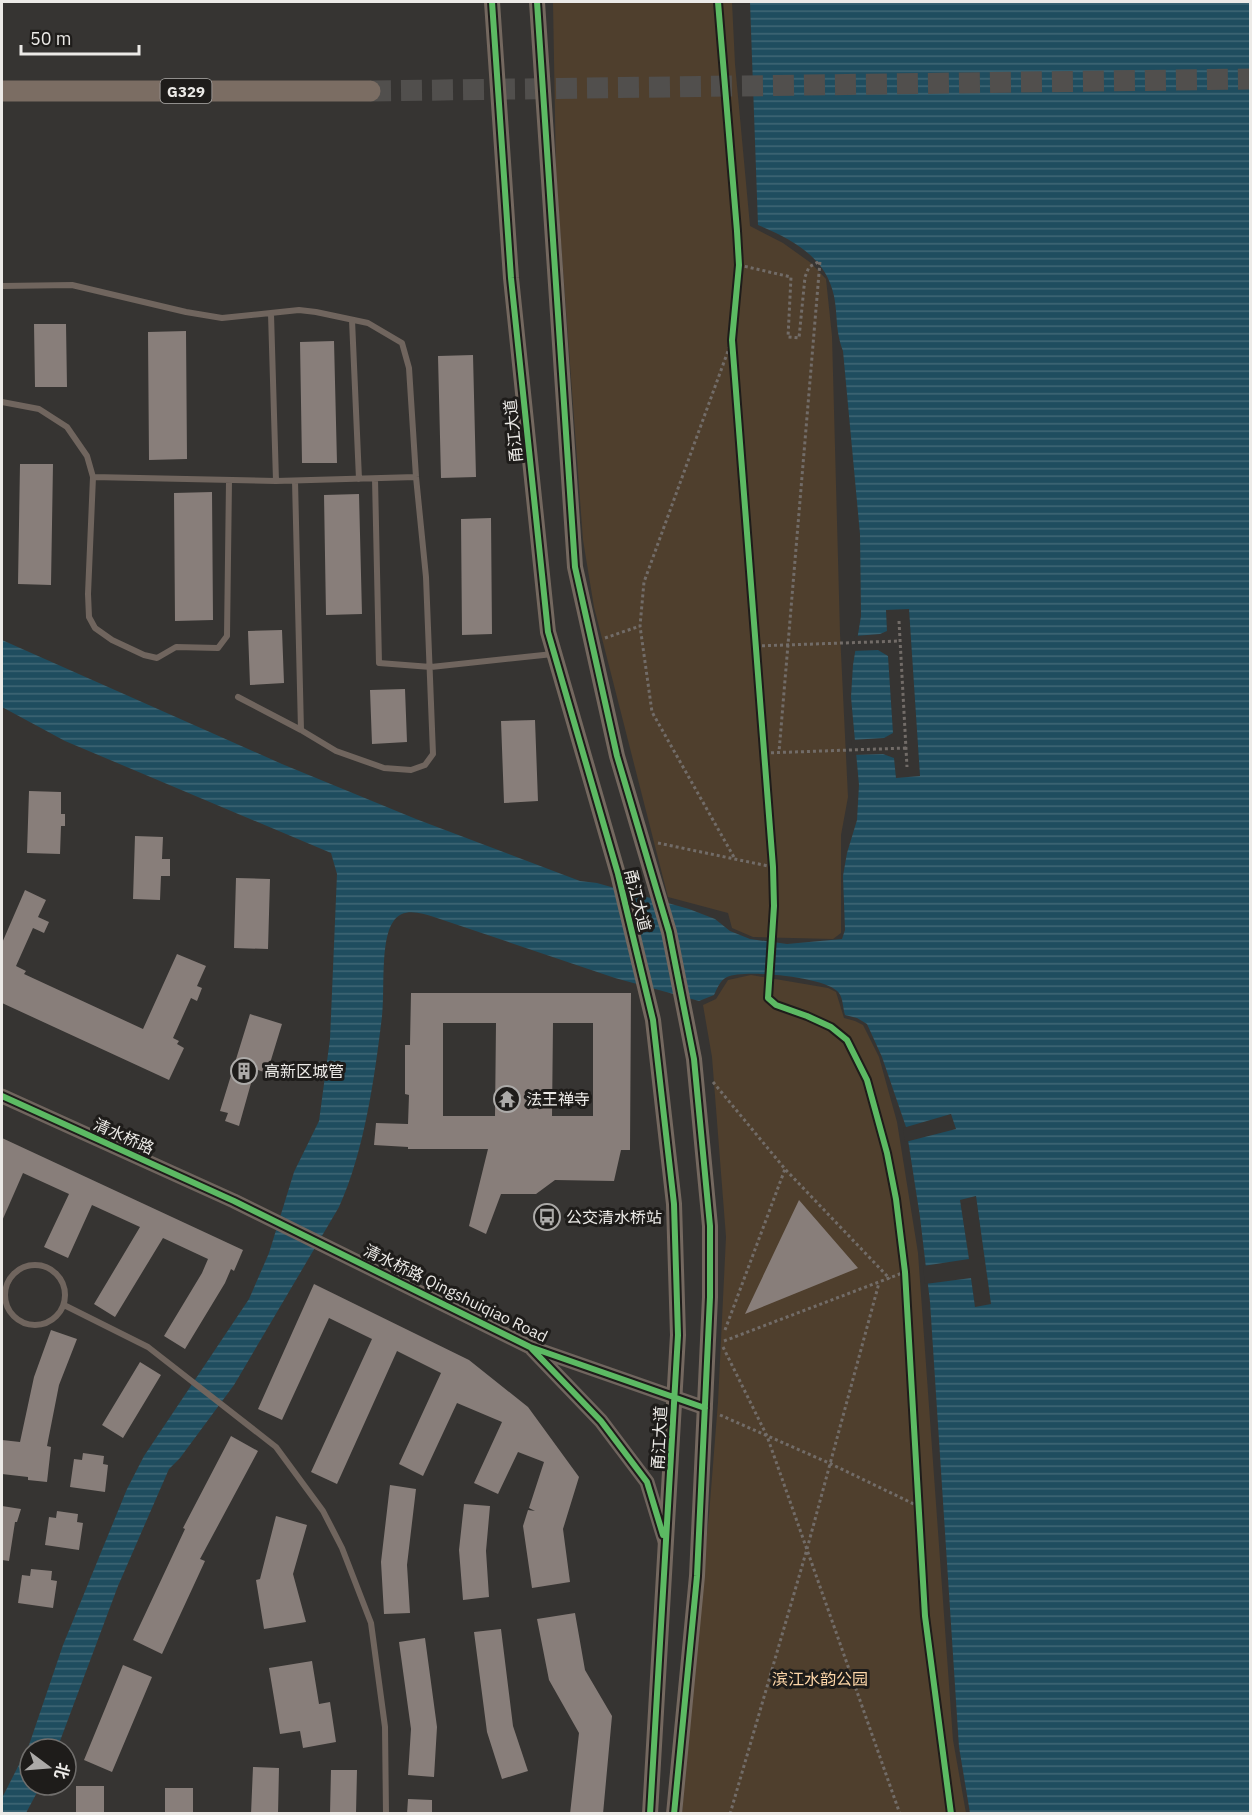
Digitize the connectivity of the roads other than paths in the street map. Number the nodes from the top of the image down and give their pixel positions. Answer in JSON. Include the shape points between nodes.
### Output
{"nodes":[{"id":1,"x":492,"y":2,"type":"edge"},
{"id":2,"x":537,"y":2,"type":"edge"},
{"id":3,"x":2,"y":91,"type":"edge"},
{"id":4,"x":370,"y":91,"type":"tunnel mouth"},
{"id":5,"x":2,"y":286,"type":"edge"},
{"id":6,"x":271,"y":314,"type":"junction"},
{"id":7,"x":352,"y":320,"type":"junction"},
{"id":8,"x":2,"y":402,"type":"edge"},
{"id":9,"x":93,"y":477,"type":"junction"},
{"id":10,"x":416,"y":477,"type":"junction"},
{"id":11,"x":375,"y":478,"type":"junction"},
{"id":12,"x":359,"y":479,"type":"junction"},
{"id":13,"x":229,"y":481,"type":"junction"},
{"id":14,"x":276,"y":481,"type":"junction"},
{"id":15,"x":295,"y":481,"type":"junction"},
{"id":16,"x":555,"y":654,"type":"junction"},
{"id":17,"x":431,"y":667,"type":"junction"},
{"id":18,"x":238,"y":698,"type":"dead end"},
{"id":19,"x":301,"y":730,"type":"junction"},
{"id":20,"x":2,"y":1096,"type":"edge"},
{"id":21,"x":234,"y":1201,"type":"joint"},
{"id":22,"x":5,"y":1280,"type":"edge"},
{"id":23,"x":64,"y":1305,"type":"junction"},
{"id":24,"x":530,"y":1347,"type":"junction"},
{"id":25,"x":675,"y":1398,"type":"junction"},
{"id":26,"x":705,"y":1408,"type":"junction"},
{"id":27,"x":666,"y":1546,"type":"junction"},
{"id":28,"x":386,"y":1814,"type":"edge"},
{"id":29,"x":650,"y":1814,"type":"edge"},
{"id":30,"x":674,"y":1814,"type":"edge"}],
"edges":[{"from":1,"to":16,"type":"main road","name":"甬江大道","via":[[511,278],[548,632]]},
{"from":2,"to":26,"type":"main road","name":"甬江大道","via":[[575,567],[617,756],[669,932],[694,1059],[710,1226]]},
{"from":3,"to":4,"type":"highway","number":"G329"},
{"from":5,"to":6,"type":"lane","via":[[72,285],[222,318]]},
{"from":6,"to":7,"type":"lane","via":[[298,310]]},
{"from":6,"to":14,"type":"lane"},
{"from":7,"to":10,"type":"lane","via":[[368,323],[402,343],[409,368]]},
{"from":7,"to":12,"type":"lane"},
{"from":8,"to":9,"type":"lane","via":[[39,409],[67,427],[87,456]]},
{"from":9,"to":13,"type":"lane"},
{"from":9,"to":13,"type":"lane","via":[[89,616],[95,628],[112,640],[157,658],[176,647],[218,648],[227,636]]},
{"from":10,"to":11,"type":"lane"},
{"from":10,"to":17,"type":"lane"},
{"from":11,"to":12,"type":"lane"},
{"from":11,"to":17,"type":"lane","via":[[379,663]]},
{"from":12,"to":15,"type":"lane"},
{"from":13,"to":14,"type":"lane"},
{"from":14,"to":15,"type":"lane"},
{"from":15,"to":19,"type":"lane"},
{"from":16,"to":17,"type":"lane"},
{"from":16,"to":25,"type":"main road","name":"甬江大道","via":[[618,874],[653,1020],[674,1204],[678,1335]]},
{"from":17,"to":19,"type":"lane","via":[[433,754],[425,765],[411,770],[384,768],[336,751]]},
{"from":18,"to":19,"type":"lane"},
{"from":20,"to":21,"type":"street","name":"清水桥路"},
{"from":21,"to":24,"type":"street","name":"清水桥路 Qingshuiqiao Road"},
{"from":22,"to":23,"type":"lane","via":[[21,1268],[47,1267],[61,1279]]},
{"from":22,"to":23,"type":"lane","via":[[5,1301],[23,1324],[43,1325],[52,1321]]},
{"from":23,"to":28,"type":"lane","via":[[148,1347],[276,1448],[323,1511],[371,1623],[385,1727]]},
{"from":24,"to":25,"type":"street","name":"清水桥路 Qingshuiqiao Road"},
{"from":24,"to":27,"type":"street","via":[[601,1421],[647,1482]]},
{"from":25,"to":26,"type":"street","name":"清水桥路 Qingshuiqiao Road"},
{"from":25,"to":27,"type":"main road","name":"甬江大道"},
{"from":26,"to":30,"type":"main road","name":"甬江大道","via":[[697,1576]]},
{"from":27,"to":29,"type":"main road","name":"甬江大道"}]}
